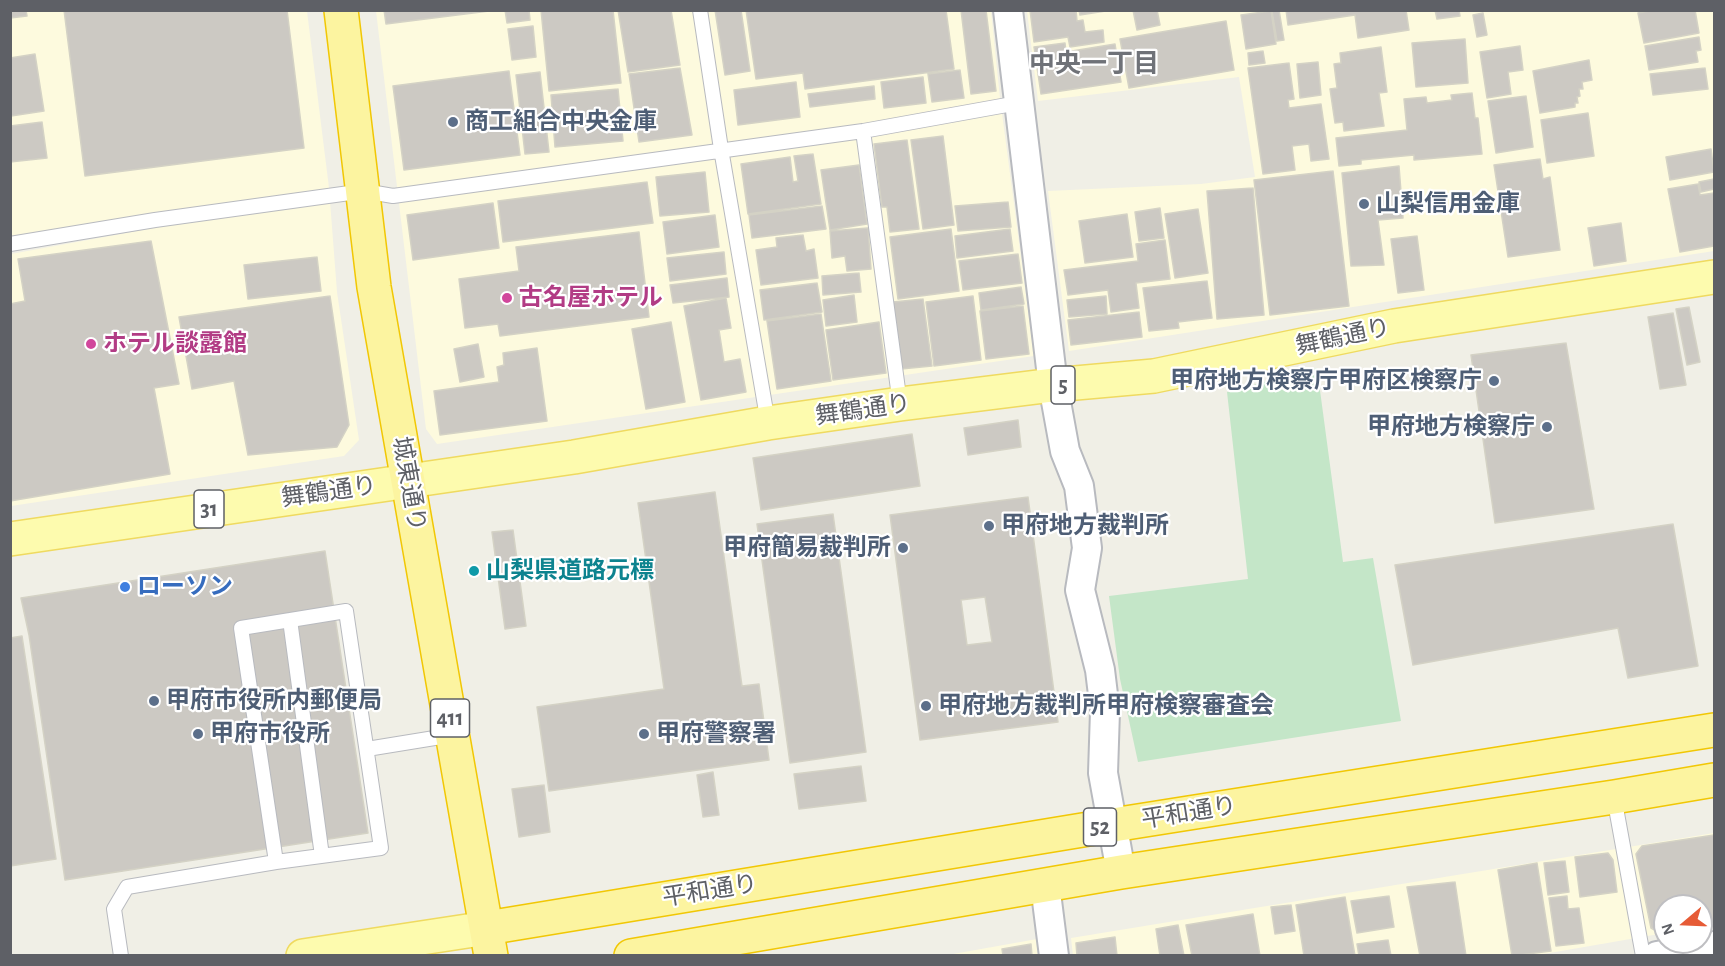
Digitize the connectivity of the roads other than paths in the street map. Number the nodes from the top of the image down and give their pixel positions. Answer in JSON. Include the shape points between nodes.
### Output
{"nodes":[{"id":1,"x":341,"y":10,"type":"edge"},
{"id":2,"x":700,"y":10,"type":"edge"},
{"id":3,"x":1008,"y":10,"type":"edge"},
{"id":4,"x":1018,"y":103,"type":"junction"},
{"id":5,"x":863,"y":131,"type":"junction"},
{"id":6,"x":721,"y":149,"type":"junction"},
{"id":7,"x":364,"y":191,"type":"junction"},
{"id":8,"x":10,"y":244,"type":"edge"},
{"id":9,"x":1714,"y":277,"type":"edge"},
{"id":10,"x":1053,"y":386,"type":"junction"},
{"id":11,"x":900,"y":404,"type":"junction"},
{"id":12,"x":768,"y":423,"type":"junction"},
{"id":13,"x":409,"y":481,"type":"junction"},
{"id":14,"x":10,"y":540,"type":"edge"},
{"id":15,"x":290,"y":620,"type":"junction"},
{"id":16,"x":1714,"y":730,"type":"edge"},
{"id":17,"x":453,"y":735,"type":"junction"},
{"id":18,"x":367,"y":749,"type":"junction"},
{"id":19,"x":1714,"y":780,"type":"edge"},
{"id":20,"x":1614,"y":797,"type":"junction"},
{"id":21,"x":1113,"y":825,"type":"junction"},
{"id":22,"x":322,"y":855,"type":"junction"},
{"id":23,"x":276,"y":862,"type":"junction"},
{"id":24,"x":1121,"y":872,"type":"junction"},
{"id":25,"x":1045,"y":885,"type":"junction"},
{"id":26,"x":489,"y":942,"type":"edge"},
{"id":27,"x":1714,"y":946,"type":"edge"},
{"id":28,"x":121,"y":956,"type":"edge"},
{"id":29,"x":303,"y":956,"type":"edge"},
{"id":30,"x":631,"y":956,"type":"edge"},
{"id":31,"x":1054,"y":956,"type":"edge"},
{"id":32,"x":1643,"y":956,"type":"edge"},
{"id":33,"x":1657,"y":956,"type":"edge"}],
"edges":[{"from":1,"to":7,"type":"highway","name":"城東通り","number":"411"},
{"from":2,"to":6,"type":"lane"},
{"from":3,"to":4,"type":"street"},
{"from":4,"to":5,"type":"lane"},
{"from":4,"to":10,"type":"street"},
{"from":5,"to":6,"type":"lane"},
{"from":5,"to":11,"type":"lane"},
{"from":6,"to":7,"type":"lane","via":[[393,196]]},
{"from":6,"to":12,"type":"lane"},
{"from":7,"to":8,"type":"lane"},
{"from":7,"to":13,"type":"highway","name":"城東通り","number":"411","via":[[374,287]]},
{"from":9,"to":10,"type":"main road","name":"舞鶴通り","number":"5","via":[[1394,326],[1154,376]]},
{"from":10,"to":11,"type":"main road","name":"舞鶴通り","number":"5"},
{"from":10,"to":21,"type":"street","via":[[1065,451],[1079,486],[1086,548],[1080,590],[1100,670],[1105,711],[1104,773]]},
{"from":11,"to":12,"type":"main road","name":"舞鶴通り","number":"5"},
{"from":12,"to":13,"type":"main road","name":"舞鶴通り","number":"5"},
{"from":13,"to":14,"type":"main road","name":"舞鶴通り","number":"31"},
{"from":13,"to":17,"type":"highway","name":"城東通り","number":"411"},
{"from":15,"to":18,"type":"lane","via":[[346,611]]},
{"from":15,"to":22,"type":"lane"},
{"from":15,"to":23,"type":"lane","via":[[241,628]]},
{"from":16,"to":21,"type":"highway","name":"平和通り","number":"52"},
{"from":17,"to":18,"type":"lane"},
{"from":17,"to":26,"type":"highway","name":"城東通り","number":"411"},
{"from":18,"to":22,"type":"lane","via":[[381,848]]},
{"from":19,"to":20,"type":"highway","name":"平和通り","number":"52"},
{"from":20,"to":24,"type":"highway","name":"平和通り","number":"52"},
{"from":20,"to":32,"type":"lane"},
{"from":21,"to":24,"type":"street"},
{"from":21,"to":26,"type":"highway","name":"平和通り","number":"52"},
{"from":22,"to":23,"type":"lane"},
{"from":23,"to":28,"type":"lane","via":[[127,887],[114,909]]},
{"from":24,"to":25,"type":"highway","name":"平和通り","number":"52"},
{"from":25,"to":30,"type":"highway","name":"平和通り","number":"52"},
{"from":25,"to":31,"type":"street"},
{"from":26,"to":29,"type":"main road"},
{"from":27,"to":33,"type":"street"}]}
